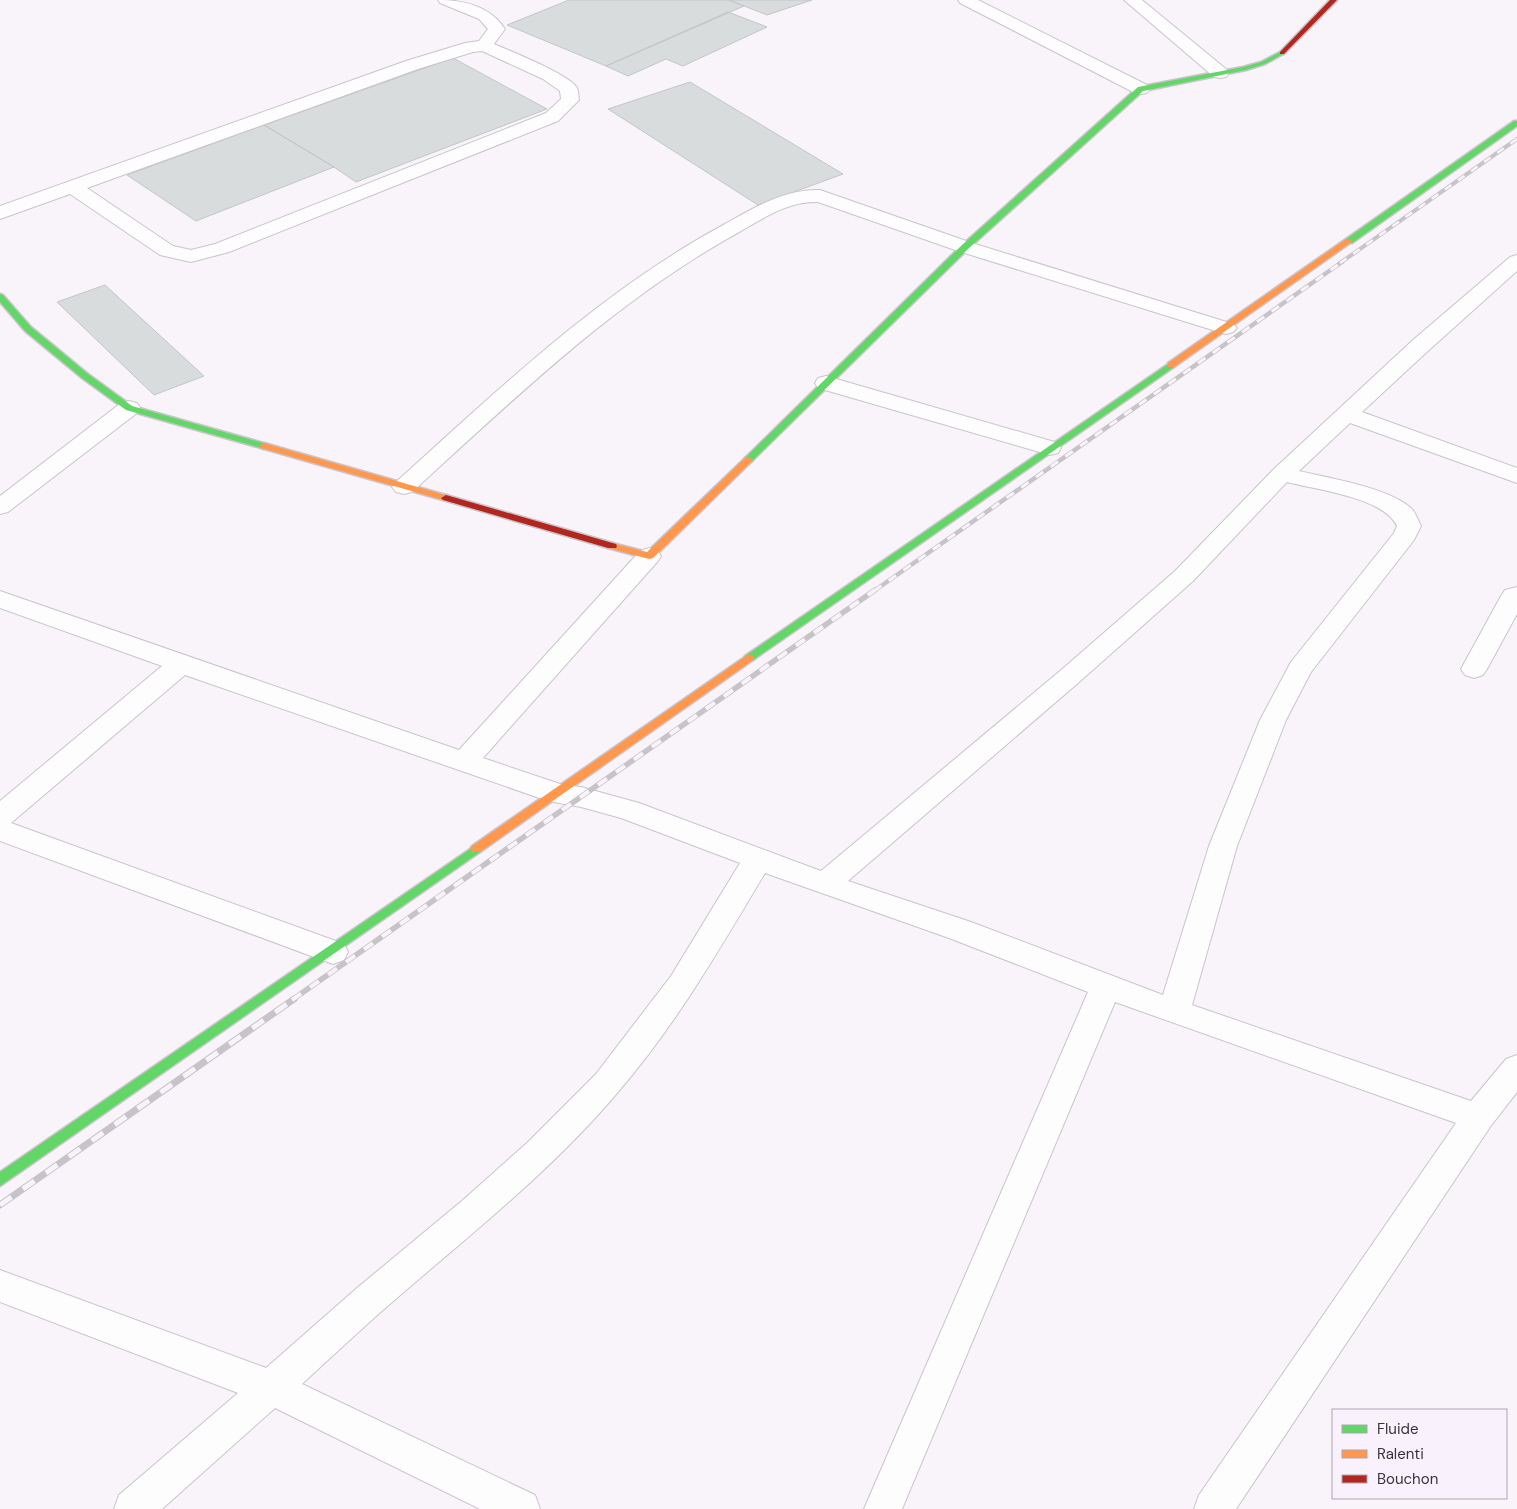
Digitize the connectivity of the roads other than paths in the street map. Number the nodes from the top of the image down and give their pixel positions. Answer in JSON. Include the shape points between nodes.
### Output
{"nodes":[{"id":1,"x":446,"y":0,"type":"edge"},
{"id":2,"x":966,"y":0,"type":"edge"},
{"id":3,"x":1132,"y":0,"type":"edge"},
{"id":4,"x":1334,"y":0,"type":"edge"},
{"id":5,"x":484,"y":46,"type":"junction"},
{"id":6,"x":1220,"y":74,"type":"junction"},
{"id":7,"x":1141,"y":89,"type":"junction"},
{"id":8,"x":1517,"y":123,"type":"edge"},
{"id":9,"x":72,"y":187,"type":"junction"},
{"id":10,"x":0,"y":213,"type":"edge"},
{"id":11,"x":966,"y":247,"type":"junction"},
{"id":12,"x":1517,"y":262,"type":"edge"},
{"id":13,"x":0,"y":297,"type":"edge"},
{"id":14,"x":1226,"y":328,"type":"junction"},
{"id":15,"x":826,"y":383,"type":"junction"},
{"id":16,"x":128,"y":408,"type":"junction"},
{"id":17,"x":1346,"y":414,"type":"junction"},
{"id":18,"x":1050,"y":448,"type":"junction"},
{"id":19,"x":1282,"y":474,"type":"junction"},
{"id":20,"x":1517,"y":476,"type":"edge"},
{"id":21,"x":404,"y":487,"type":"junction"},
{"id":22,"x":0,"y":507,"type":"edge"},
{"id":23,"x":649,"y":556,"type":"junction"},
{"id":24,"x":1517,"y":595,"type":"edge"},
{"id":25,"x":0,"y":599,"type":"edge"},
{"id":26,"x":181,"y":664,"type":"junction"},
{"id":27,"x":1474,"y":669,"type":"dead end"},
{"id":28,"x":465,"y":760,"type":"junction"},
{"id":29,"x":558,"y":794,"type":"junction"},
{"id":30,"x":0,"y":817,"type":"edge"},
{"id":31,"x":0,"y":830,"type":"edge"},
{"id":32,"x":758,"y":859,"type":"junction"},
{"id":33,"x":825,"y":884,"type":"junction"},
{"id":34,"x":333,"y":952,"type":"junction"},
{"id":35,"x":1106,"y":987,"type":"junction"},
{"id":36,"x":1174,"y":1012,"type":"junction"},
{"id":37,"x":1517,"y":1068,"type":"edge"},
{"id":38,"x":1478,"y":1117,"type":"junction"},
{"id":39,"x":0,"y":1180,"type":"edge"},
{"id":40,"x":0,"y":1286,"type":"edge"},
{"id":41,"x":272,"y":1388,"type":"junction"},
{"id":42,"x":188,"y":1462,"type":"junction"},
{"id":43,"x":133,"y":1509,"type":"edge"},
{"id":44,"x":155,"y":1509,"type":"edge"},
{"id":45,"x":521,"y":1509,"type":"edge"},
{"id":46,"x":883,"y":1509,"type":"edge"},
{"id":47,"x":1213,"y":1509,"type":"edge"}],
"edges":[{"from":1,"to":5,"type":"street","via":[[486,16],[496,29]]},
{"from":2,"to":7,"type":"street"},
{"from":3,"to":6,"type":"street"},
{"from":4,"to":6,"type":"street","via":[[1281,54],[1263,63]]},
{"from":5,"to":9,"type":"street","via":[[412,65]]},
{"from":5,"to":9,"type":"street","via":[[549,75],[569,89],[570,100],[552,117],[222,248],[191,256],[167,251]]},
{"from":6,"to":7,"type":"street"},
{"from":7,"to":11,"type":"street"},
{"from":8,"to":14,"type":"street"},
{"from":9,"to":10,"type":"street"},
{"from":11,"to":14,"type":"street"},
{"from":11,"to":15,"type":"street"},
{"from":11,"to":21,"type":"street","via":[[820,196],[792,197],[713,238],[639,283],[593,319]]},
{"from":12,"to":17,"type":"street"},
{"from":13,"to":16,"type":"street","via":[[28,329]]},
{"from":14,"to":18,"type":"street"},
{"from":15,"to":18,"type":"street"},
{"from":15,"to":23,"type":"street"},
{"from":16,"to":21,"type":"street"},
{"from":16,"to":22,"type":"street"},
{"from":17,"to":19,"type":"street"},
{"from":17,"to":20,"type":"street"},
{"from":18,"to":29,"type":"street"},
{"from":19,"to":33,"type":"street","via":[[1184,576],[1069,678]]},
{"from":19,"to":36,"type":"street","via":[[1390,504],[1404,514],[1409,526],[1300,668],[1273,720],[1223,846]]},
{"from":21,"to":23,"type":"street"},
{"from":23,"to":28,"type":"street"},
{"from":24,"to":27,"type":"street"},
{"from":25,"to":26,"type":"street"},
{"from":26,"to":28,"type":"street"},
{"from":26,"to":30,"type":"street"},
{"from":28,"to":29,"type":"street"},
{"from":29,"to":32,"type":"street","via":[[629,810]]},
{"from":29,"to":34,"type":"street"},
{"from":31,"to":34,"type":"street"},
{"from":32,"to":33,"type":"street"},
{"from":32,"to":41,"type":"street","via":[[682,985],[607,1083],[533,1159]]},
{"from":33,"to":35,"type":"street","via":[[960,930]]},
{"from":34,"to":39,"type":"street"},
{"from":35,"to":36,"type":"street"},
{"from":35,"to":46,"type":"street"},
{"from":36,"to":38,"type":"street"},
{"from":37,"to":38,"type":"street"},
{"from":38,"to":47,"type":"street"},
{"from":40,"to":41,"type":"street"},
{"from":41,"to":42,"type":"street"},
{"from":41,"to":45,"type":"street"},
{"from":42,"to":43,"type":"street"},
{"from":42,"to":44,"type":"street"}]}
